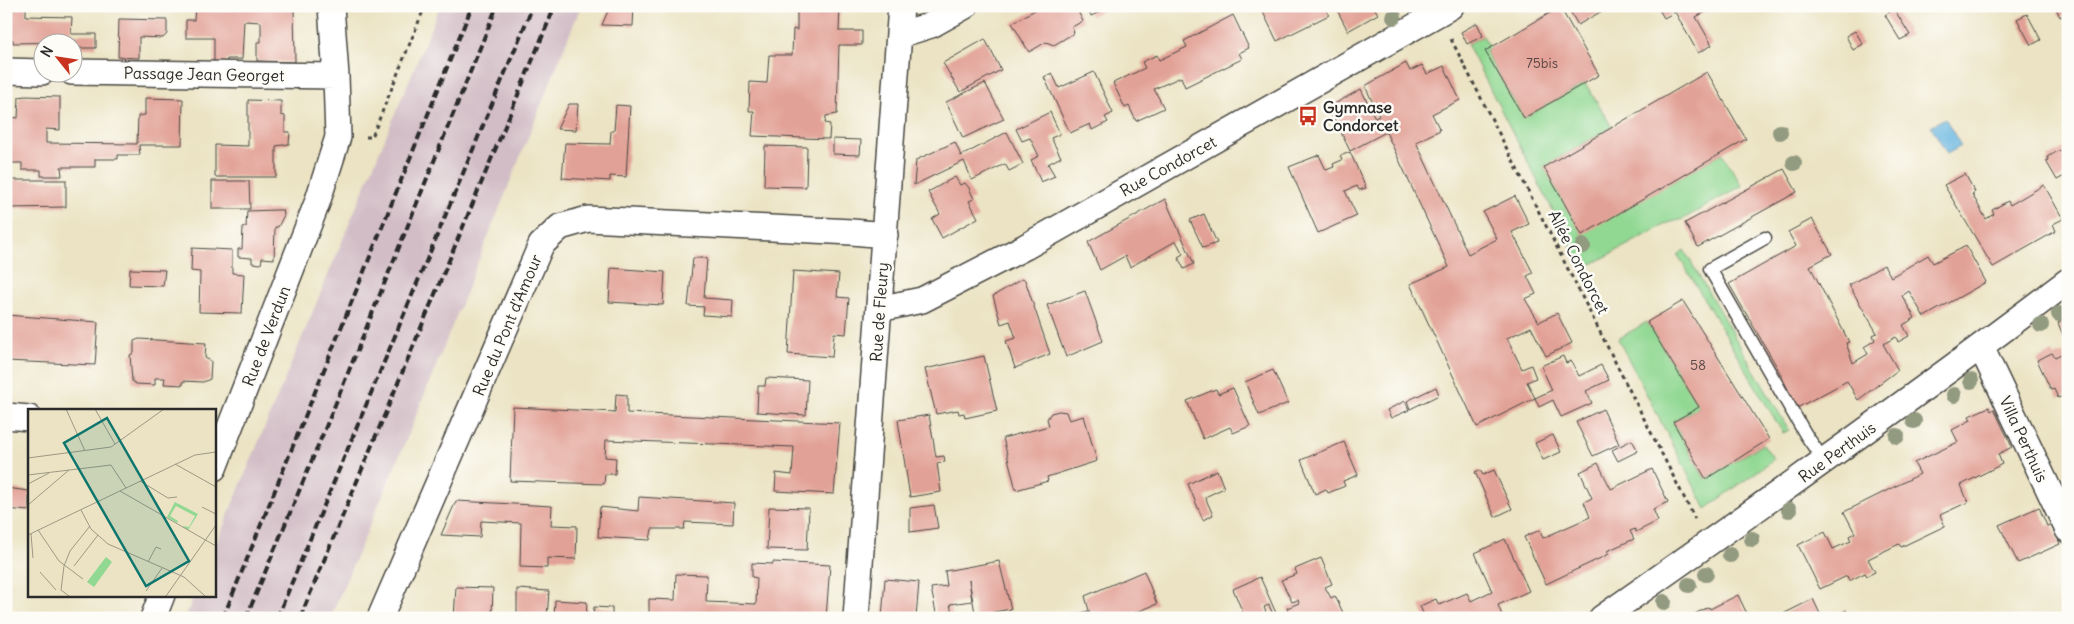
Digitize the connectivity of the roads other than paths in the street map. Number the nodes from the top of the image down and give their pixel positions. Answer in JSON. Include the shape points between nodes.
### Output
{"nodes":[{"id":1,"x":331,"y":6,"type":"edge"},
{"id":2,"x":901,"y":6,"type":"edge"},
{"id":3,"x":965,"y":6,"type":"edge"},
{"id":4,"x":1444,"y":10,"type":"edge"},
{"id":5,"x":899,"y":35,"type":"junction"},
{"id":6,"x":6,"y":71,"type":"edge"},
{"id":7,"x":32,"y":72,"type":"edge"},
{"id":8,"x":82,"y":72,"type":"edge"},
{"id":9,"x":336,"y":76,"type":"junction"},
{"id":10,"x":885,"y":235,"type":"junction"},
{"id":11,"x":1765,"y":238,"type":"dead end"},
{"id":12,"x":2068,"y":281,"type":"edge"},
{"id":13,"x":879,"y":309,"type":"junction"},
{"id":14,"x":1981,"y":347,"type":"junction"},
{"id":15,"x":6,"y":416,"type":"edge"},
{"id":16,"x":28,"y":418,"type":"edge"},
{"id":17,"x":219,"y":438,"type":"edge"},
{"id":18,"x":1824,"y":461,"type":"junction"},
{"id":19,"x":215,"y":462,"type":"edge"},
{"id":20,"x":2068,"y":530,"type":"edge"},
{"id":21,"x":162,"y":596,"type":"edge"},
{"id":22,"x":153,"y":618,"type":"edge"},
{"id":23,"x":380,"y":618,"type":"edge"},
{"id":24,"x":856,"y":618,"type":"edge"},
{"id":25,"x":1602,"y":618,"type":"edge"}],
"edges":[{"from":1,"to":9,"type":"street","name":"Rue de Verdun"},
{"from":2,"to":5,"type":"street","name":"Rue de Fleury"},
{"from":3,"to":5,"type":"street","via":[[931,26]]},
{"from":4,"to":13,"type":"street","name":"Rue Condorcet","via":[[1016,251],[922,300]]},
{"from":5,"to":10,"type":"street","name":"Rue de Fleury"},
{"from":6,"to":7,"type":"street"},
{"from":8,"to":9,"type":"street","name":"Passage Jean Georget"},
{"from":9,"to":17,"type":"street","name":"Rue de Verdun","via":[[338,137],[317,203]]},
{"from":10,"to":13,"type":"street","name":"Rue de Fleury"},
{"from":10,"to":23,"type":"street","name":"Rue du Pont d'Amour","via":[[588,219],[560,227],[541,245]]},
{"from":11,"to":18,"type":"lane","via":[[1710,269]]},
{"from":12,"to":14,"type":"street","name":"Rue Perthuis"},
{"from":13,"to":24,"type":"street","name":"Rue de Fleury"},
{"from":14,"to":18,"type":"street","name":"Rue Perthuis"},
{"from":14,"to":20,"type":"street","name":"Villa Perthuis"},
{"from":15,"to":16,"type":"street"},
{"from":17,"to":19,"type":"street","name":"Rue de Verdun"},
{"from":18,"to":25,"type":"street","name":"Rue Perthuis"},
{"from":21,"to":22,"type":"street"}]}
